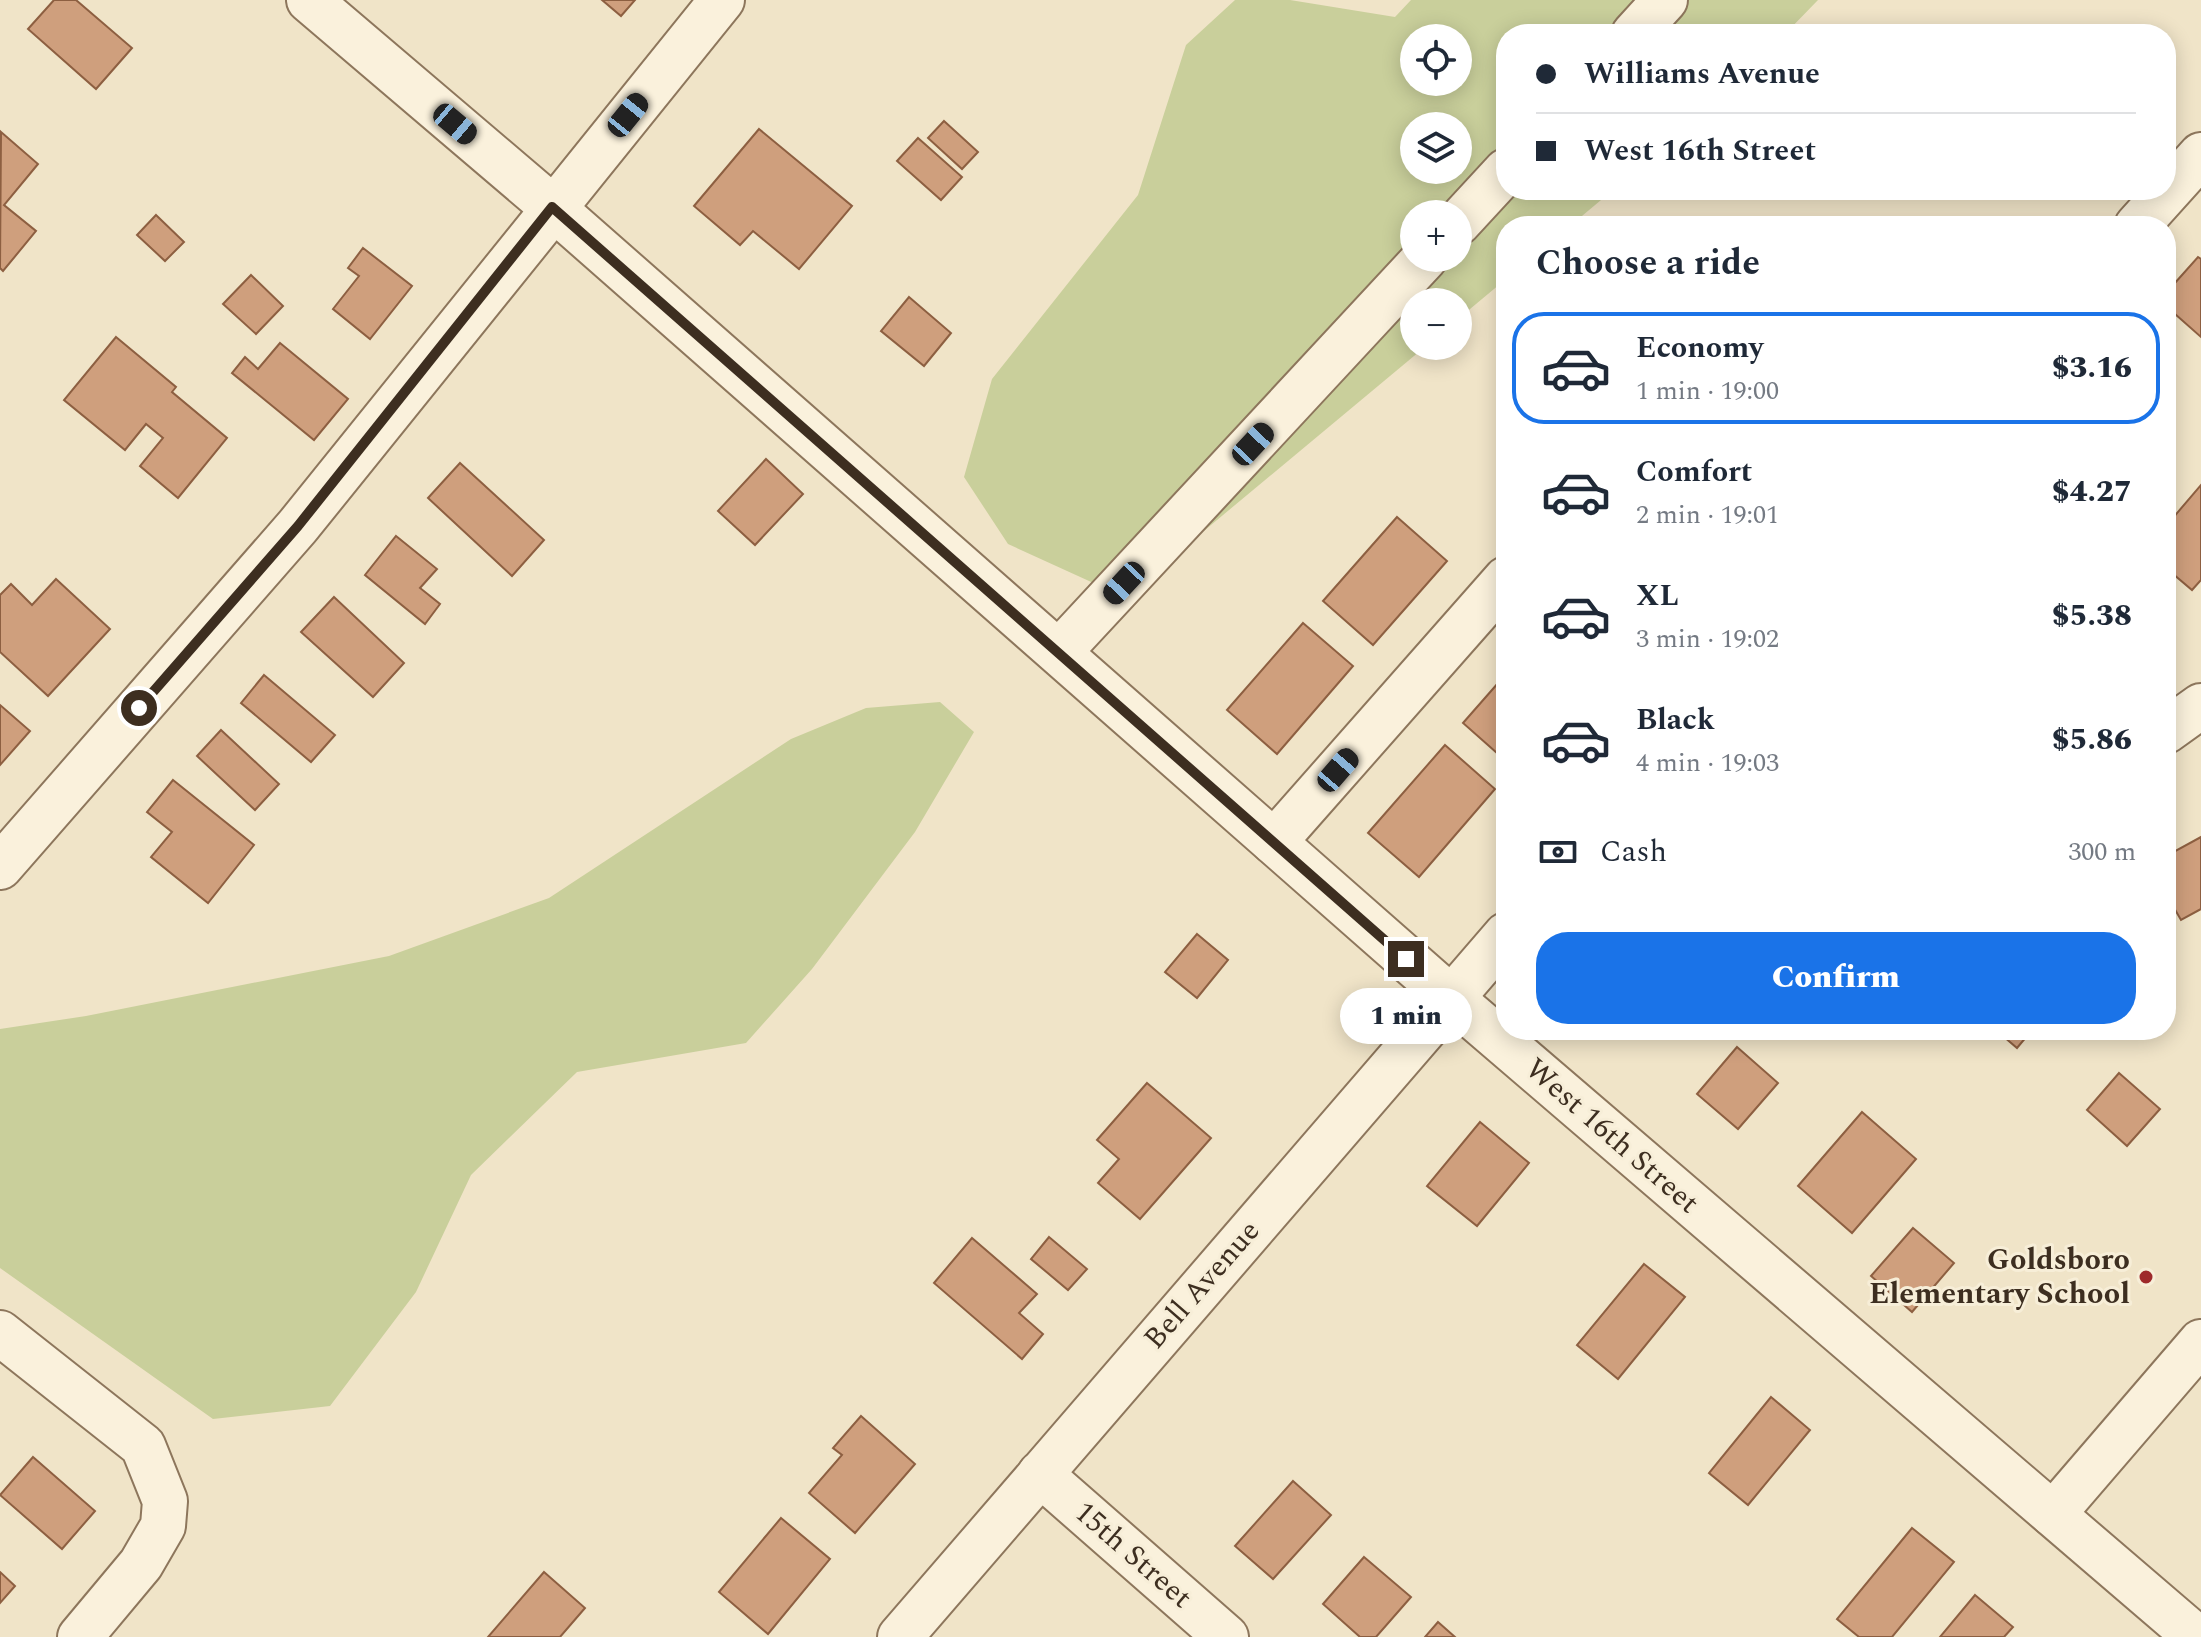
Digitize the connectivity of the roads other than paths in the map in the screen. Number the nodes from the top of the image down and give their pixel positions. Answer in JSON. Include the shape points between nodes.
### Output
{"nodes":[{"id":1,"x":309,"y":0,"type":"edge"},
{"id":2,"x":722,"y":0,"type":"edge"},
{"id":3,"x":1665,"y":0,"type":"edge"},
{"id":4,"x":1643,"y":24,"type":"edge"},
{"id":5,"x":2201,"y":155,"type":"edge"},
{"id":6,"x":1496,"y":182,"type":"edge"},
{"id":7,"x":2176,"y":183,"type":"edge"},
{"id":8,"x":2160,"y":200,"type":"edge"},
{"id":9,"x":552,"y":207,"type":"junction"},
{"id":10,"x":1472,"y":208,"type":"edge"},
{"id":11,"x":2146,"y":216,"type":"edge"},
{"id":12,"x":1412,"y":272,"type":"edge"},
{"id":13,"x":1496,"y":590,"type":"edge"},
{"id":14,"x":1059,"y":652,"type":"junction"},
{"id":15,"x":2201,"y":706,"type":"edge"},
{"id":16,"x":2176,"y":724,"type":"edge"},
{"id":17,"x":1274,"y":842,"type":"junction"},
{"id":18,"x":0,"y":867,"type":"edge"},
{"id":19,"x":1496,"y":946,"type":"edge"},
{"id":20,"x":1450,"y":997,"type":"junction"},
{"id":21,"x":1496,"y":1036,"type":"edge"},
{"id":22,"x":1500,"y":1040,"type":"edge"},
{"id":23,"x":0,"y":1333,"type":"edge"},
{"id":24,"x":2201,"y":1342,"type":"edge"},
{"id":25,"x":1040,"y":1474,"type":"junction"},
{"id":26,"x":2053,"y":1514,"type":"junction"},
{"id":27,"x":80,"y":1637,"type":"edge"},
{"id":28,"x":900,"y":1637,"type":"edge"},
{"id":29,"x":1226,"y":1637,"type":"edge"},
{"id":30,"x":2196,"y":1637,"type":"edge"}],
"edges":[{"from":1,"to":9,"type":"street","name":"West 16th Street"},
{"from":2,"to":9,"type":"street"},
{"from":3,"to":4,"type":"street"},
{"from":5,"to":7,"type":"street"},
{"from":6,"to":10,"type":"street"},
{"from":8,"to":11,"type":"street"},
{"from":9,"to":14,"type":"street","name":"West 16th Street"},
{"from":9,"to":18,"type":"street","via":[[298,526]]},
{"from":12,"to":14,"type":"street"},
{"from":13,"to":17,"type":"street"},
{"from":14,"to":17,"type":"street","name":"West 16th Street"},
{"from":15,"to":16,"type":"street"},
{"from":17,"to":20,"type":"street","name":"West 16th Street"},
{"from":19,"to":20,"type":"street","name":"Bell Avenue"},
{"from":20,"to":21,"type":"street","name":"West 16th Street"},
{"from":20,"to":25,"type":"street","name":"Bell Avenue"},
{"from":22,"to":26,"type":"street","name":"West 16th Street"},
{"from":23,"to":27,"type":"street","via":[[143,1446],[165,1501],[163,1526],[141,1564]]},
{"from":24,"to":26,"type":"street"},
{"from":25,"to":28,"type":"street","name":"Bell Avenue"},
{"from":25,"to":29,"type":"street","name":"15th Street"},
{"from":26,"to":30,"type":"street","name":"West 16th Street"}]}
